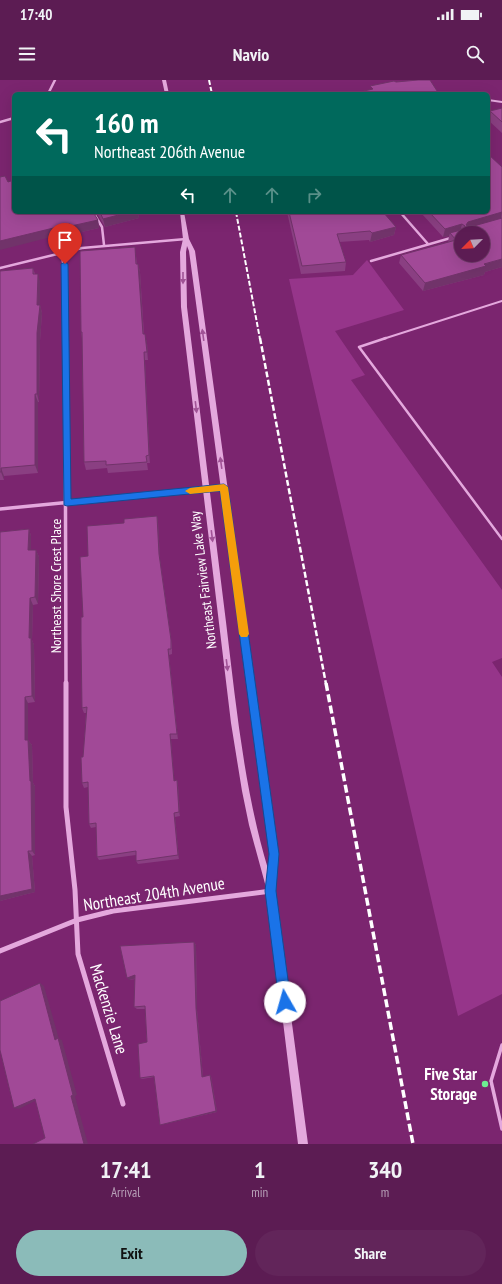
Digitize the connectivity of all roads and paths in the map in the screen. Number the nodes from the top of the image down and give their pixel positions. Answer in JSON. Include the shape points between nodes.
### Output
{"nodes":[{"id":1,"x":55,"y":80,"type":"edge"},
{"id":2,"x":164,"y":80,"type":"edge"},
{"id":3,"x":49,"y":92,"type":"edge"},
{"id":4,"x":167,"y":92,"type":"edge"},
{"id":5,"x":490,"y":100,"type":"edge"},
{"id":6,"x":502,"y":102,"type":"edge"},
{"id":7,"x":12,"y":119,"type":"edge"},
{"id":8,"x":0,"y":122,"type":"edge"},
{"id":9,"x":94,"y":214,"type":"edge"},
{"id":10,"x":182,"y":214,"type":"edge"},
{"id":11,"x":402,"y":214,"type":"edge"},
{"id":12,"x":454,"y":237,"type":"edge"},
{"id":13,"x":186,"y":239,"type":"junction"},
{"id":14,"x":428,"y":244,"type":"junction"},
{"id":15,"x":104,"y":245,"type":"junction"},
{"id":16,"x":61,"y":252,"type":"junction"},
{"id":17,"x":371,"y":261,"type":"dead end"},
{"id":18,"x":0,"y":268,"type":"edge"},
{"id":19,"x":502,"y":301,"type":"edge"},
{"id":20,"x":224,"y":487,"type":"junction"},
{"id":21,"x":206,"y":489,"type":"junction"},
{"id":22,"x":67,"y":503,"type":"junction"},
{"id":23,"x":0,"y":509,"type":"edge"},
{"id":24,"x":502,"y":539,"type":"edge"},
{"id":25,"x":271,"y":891,"type":"junction"},
{"id":26,"x":77,"y":920,"type":"junction"},
{"id":27,"x":0,"y":951,"type":"edge"},
{"id":28,"x":502,"y":1045,"type":"edge"},
{"id":29,"x":123,"y":1104,"type":"dead end"},
{"id":30,"x":502,"y":1129,"type":"edge"},
{"id":31,"x":303,"y":1144,"type":"edge"}],
"edges":[{"from":1,"to":3,"type":"street"},
{"from":2,"to":4,"type":"street"},
{"from":5,"to":6,"type":"lane"},
{"from":7,"to":8,"type":"street"},
{"from":9,"to":15,"type":"street","via":[[102,227]]},
{"from":10,"to":13,"type":"street","name":"Northeast Fairview Lake Way"},
{"from":11,"to":14,"type":"street"},
{"from":12,"to":14,"type":"street"},
{"from":13,"to":15,"type":"street"},
{"from":20,"to":13,"type":"street","name":"Northeast Fairview Lake Way","one_way":true,"via":[[192,251]]},
{"from":13,"to":21,"type":"street","name":"Northeast Fairview Lake Way","one_way":true,"via":[[183,252],[184,307]]},
{"from":14,"to":17,"type":"street"},
{"from":15,"to":16,"type":"street"},
{"from":16,"to":18,"type":"street"},
{"from":16,"to":22,"type":"street","name":"Northeast Shore Crest Place","via":[[65,272]]},
{"from":19,"to":24,"type":"lane","via":[[359,347]]},
{"from":20,"to":21,"type":"street"},
{"from":20,"to":25,"type":"street","name":"Northeast Fairview Lake Way","via":[[274,854]]},
{"from":21,"to":22,"type":"street"},
{"from":21,"to":25,"type":"street","name":"Northeast Fairview Lake Way","one_way":true,"via":[[241,764],[259,856]]},
{"from":22,"to":23,"type":"street"},
{"from":22,"to":26,"type":"street","name":"Northeast Shore Crest Place","via":[[66,806]]},
{"from":25,"to":26,"type":"street","name":"Northeast 204th Avenue","via":[[113,911]]},
{"from":25,"to":31,"type":"street","name":"Northeast Fairview Lake Way"},
{"from":26,"to":27,"type":"street","name":"Northeast 204th Avenue"},
{"from":26,"to":29,"type":"street","name":"Mackenzie Lane","via":[[78,954]]},
{"from":28,"to":30,"type":"lane","via":[[492,1081]]}]}
